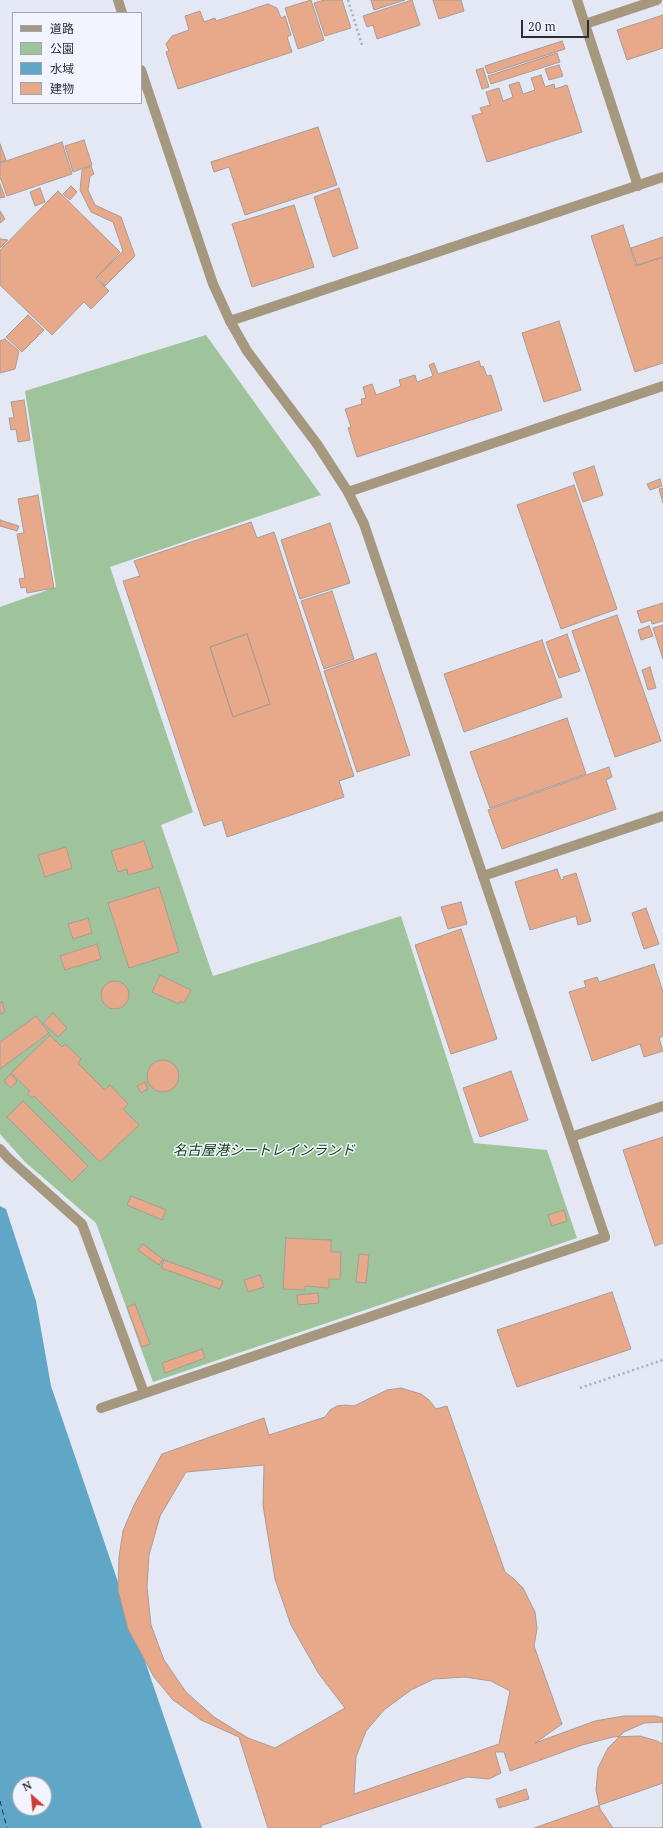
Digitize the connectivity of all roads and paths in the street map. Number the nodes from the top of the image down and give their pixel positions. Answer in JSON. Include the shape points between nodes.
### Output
{"nodes":[{"id":1,"x":118,"y":0,"type":"edge"},
{"id":2,"x":348,"y":0,"type":"edge"},
{"id":3,"x":577,"y":0,"type":"edge"},
{"id":4,"x":657,"y":0,"type":"edge"},
{"id":5,"x":122,"y":12,"type":"edge"},
{"id":6,"x":585,"y":24,"type":"junction"},
{"id":7,"x":362,"y":45,"type":"dead end"},
{"id":8,"x":142,"y":73,"type":"edge"},
{"id":9,"x":663,"y":177,"type":"edge"},
{"id":10,"x":638,"y":186,"type":"junction"},
{"id":11,"x":230,"y":322,"type":"junction"},
{"id":12,"x":663,"y":386,"type":"edge"},
{"id":13,"x":348,"y":492,"type":"junction"},
{"id":14,"x":663,"y":816,"type":"edge"},
{"id":15,"x":483,"y":876,"type":"junction"},
{"id":16,"x":663,"y":1106,"type":"edge"},
{"id":17,"x":571,"y":1137,"type":"junction"},
{"id":18,"x":0,"y":1149,"type":"edge"},
{"id":19,"x":663,"y":1360,"type":"edge"},
{"id":20,"x":580,"y":1388,"type":"dead end"},
{"id":21,"x":144,"y":1393,"type":"junction"},
{"id":22,"x":101,"y":1408,"type":"dead end"}],
"edges":[{"from":1,"to":5,"type":"street"},
{"from":2,"to":7,"type":"path"},
{"from":3,"to":6,"type":"street"},
{"from":4,"to":6,"type":"street"},
{"from":6,"to":10,"type":"street"},
{"from":8,"to":11,"type":"street","via":[[212,284]]},
{"from":9,"to":10,"type":"street"},
{"from":10,"to":11,"type":"street"},
{"from":11,"to":13,"type":"street","via":[[247,351],[317,444]]},
{"from":12,"to":13,"type":"street"},
{"from":13,"to":15,"type":"street","via":[[364,524]]},
{"from":14,"to":15,"type":"street"},
{"from":15,"to":17,"type":"street"},
{"from":16,"to":17,"type":"street"},
{"from":17,"to":21,"type":"street","via":[[605,1237]]},
{"from":18,"to":21,"type":"street","via":[[82,1224]]},
{"from":19,"to":20,"type":"path"},
{"from":21,"to":22,"type":"street"}]}
